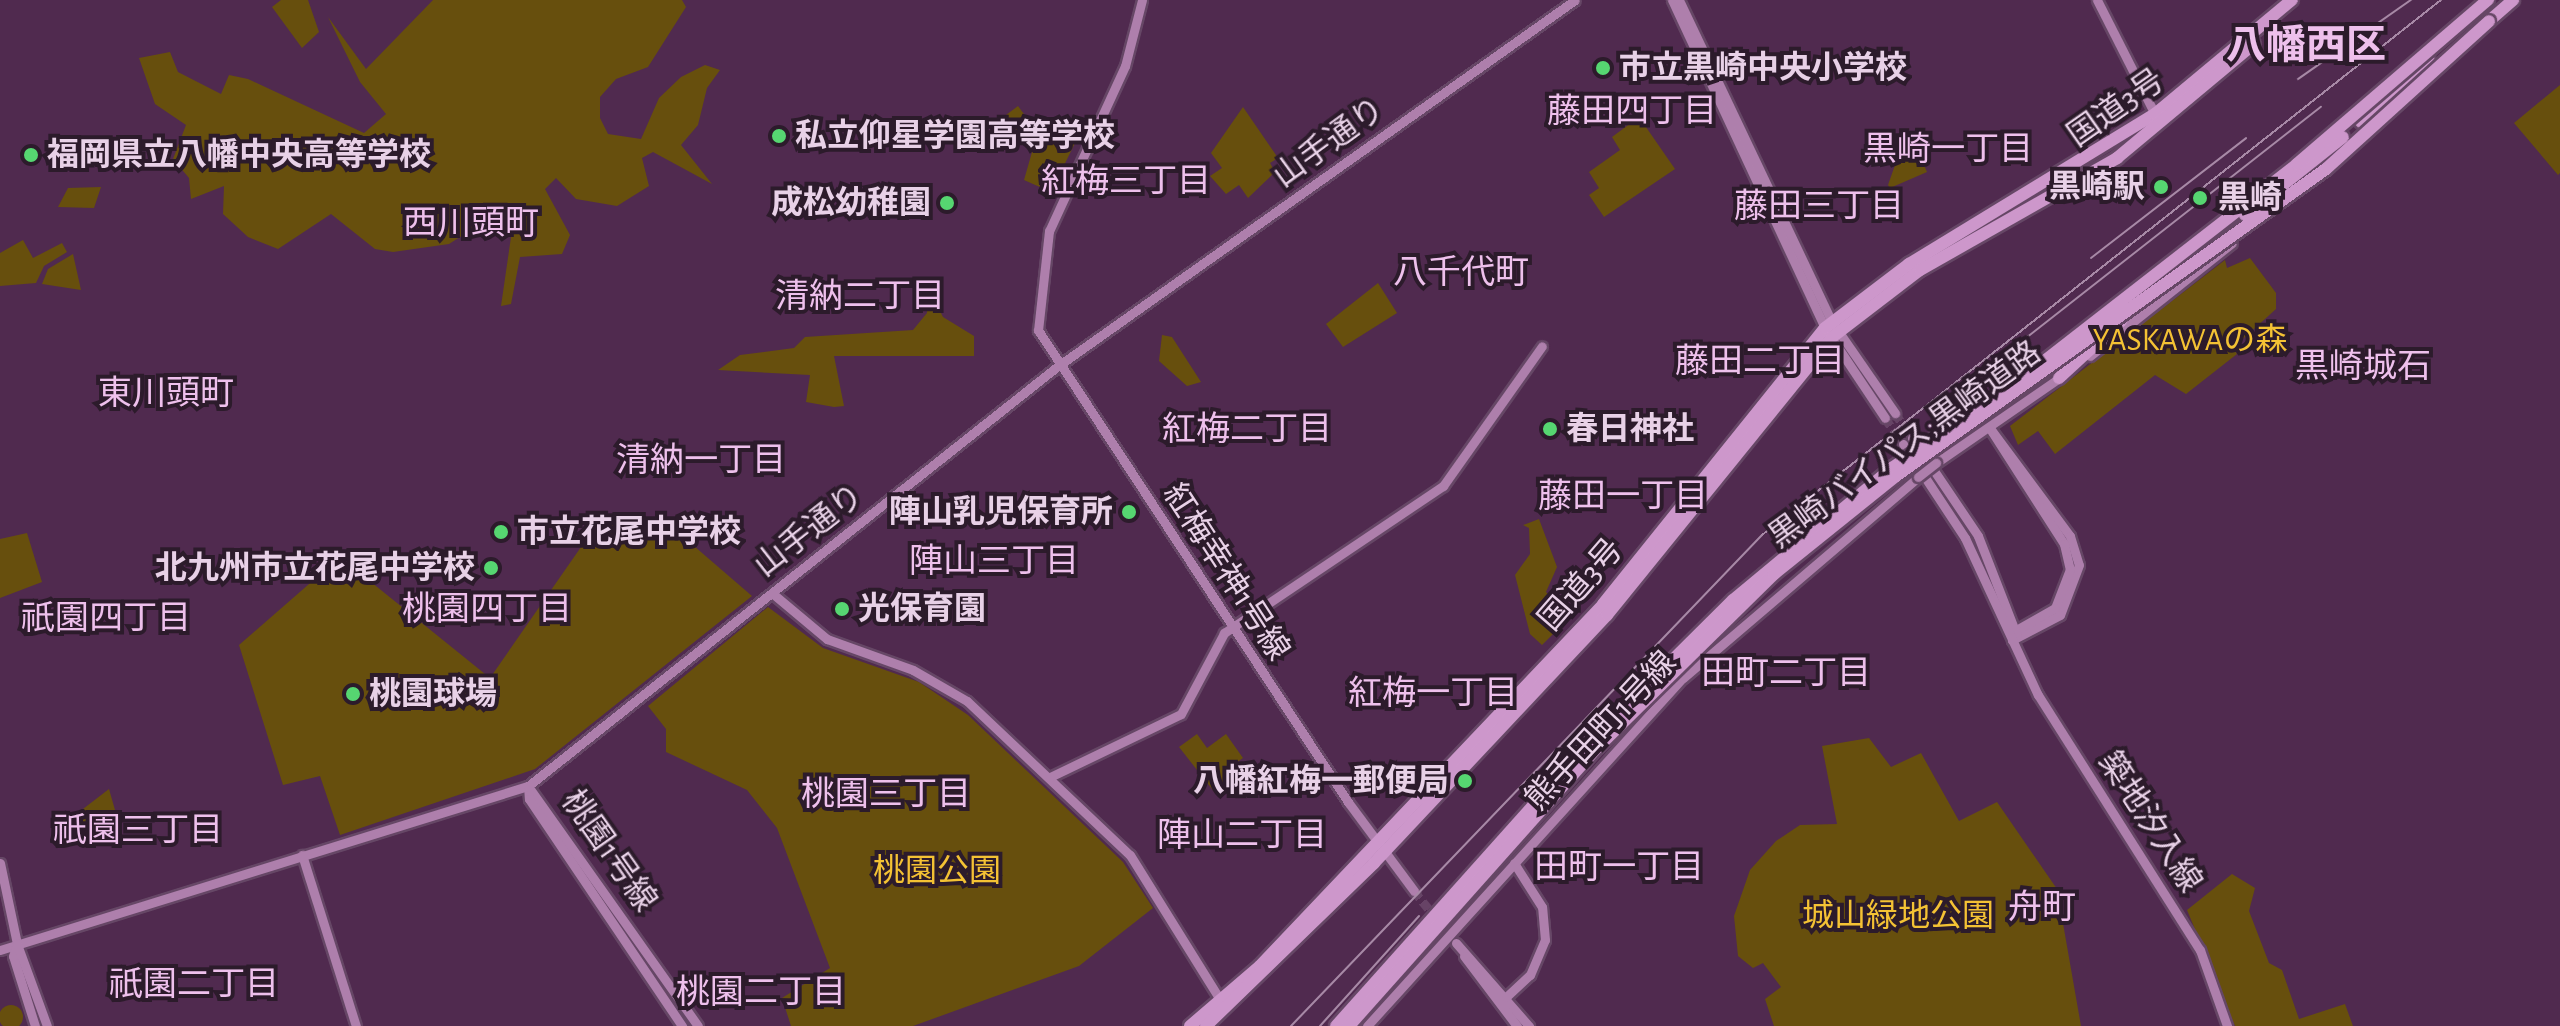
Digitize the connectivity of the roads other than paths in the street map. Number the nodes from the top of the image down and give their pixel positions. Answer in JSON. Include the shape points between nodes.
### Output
{"nodes":[{"id":1,"x":1142,"y":0,"type":"edge"},
{"id":2,"x":1575,"y":0,"type":"edge"},
{"id":3,"x":1672,"y":0,"type":"edge"},
{"id":4,"x":1679,"y":0,"type":"edge"},
{"id":5,"x":2097,"y":0,"type":"edge"},
{"id":6,"x":2292,"y":0,"type":"edge"},
{"id":7,"x":2303,"y":0,"type":"edge"},
{"id":8,"x":2490,"y":0,"type":"edge"},
{"id":9,"x":2511,"y":0,"type":"edge"},
{"id":10,"x":2463,"y":43,"type":"junction"},
{"id":11,"x":2155,"y":114,"type":"junction"},
{"id":12,"x":2160,"y":127,"type":"junction"},
{"id":13,"x":2311,"y":175,"type":"junction"},
{"id":14,"x":2138,"y":301,"type":"junction"},
{"id":15,"x":1832,"y":330,"type":"junction"},
{"id":16,"x":2084,"y":340,"type":"junction"},
{"id":17,"x":1542,"y":346,"type":"dead end"},
{"id":18,"x":1058,"y":366,"type":"junction"},
{"id":19,"x":2059,"y":378,"type":"junction"},
{"id":20,"x":1890,"y":416,"type":"tunnel mouth"},
{"id":21,"x":1989,"y":427,"type":"junction"},
{"id":22,"x":1907,"y":441,"type":"tunnel mouth"},
{"id":23,"x":772,"y":593,"type":"junction"},
{"id":24,"x":1232,"y":628,"type":"junction"},
{"id":25,"x":2015,"y":636,"type":"junction"},
{"id":26,"x":1050,"y":777,"type":"junction"},
{"id":27,"x":528,"y":786,"type":"junction"},
{"id":28,"x":1380,"y":848,"type":"junction"},
{"id":29,"x":302,"y":855,"type":"junction"},
{"id":30,"x":0,"y":863,"type":"edge"},
{"id":31,"x":1514,"y":863,"type":"junction"},
{"id":32,"x":1414,"y":891,"type":"tunnel mouth"},
{"id":33,"x":17,"y":944,"type":"junction"},
{"id":34,"x":0,"y":950,"type":"edge"},
{"id":35,"x":1506,"y":997,"type":"junction"},
{"id":36,"x":1224,"y":1006,"type":"junction"},
{"id":37,"x":35,"y":1026,"type":"edge"},
{"id":38,"x":47,"y":1026,"type":"edge"},
{"id":39,"x":356,"y":1026,"type":"edge"},
{"id":40,"x":682,"y":1026,"type":"edge"},
{"id":41,"x":698,"y":1026,"type":"edge"},
{"id":42,"x":1190,"y":1026,"type":"edge"},
{"id":43,"x":1206,"y":1026,"type":"edge"},
{"id":44,"x":1336,"y":1026,"type":"edge"},
{"id":45,"x":1349,"y":1026,"type":"edge"},
{"id":46,"x":1367,"y":1026,"type":"edge"},
{"id":47,"x":1517,"y":1026,"type":"edge"},
{"id":48,"x":1529,"y":1026,"type":"edge"},
{"id":49,"x":2227,"y":1026,"type":"edge"}],
"edges":[{"from":1,"to":18,"type":"street","name":"紅梅幸神1号線","via":[[1125,66],[1049,231],[1035,310]]},
{"from":2,"to":18,"type":"street","name":"山手通り"},
{"from":3,"to":15,"type":"street"},
{"from":4,"to":15,"type":"street"},
{"from":5,"to":11,"type":"street"},
{"from":6,"to":11,"type":"highway","name":"国道3号"},
{"from":7,"to":12,"type":"highway","name":"国道3号"},
{"from":8,"to":14,"type":"highway","bridge":true,"via":[[2324,153]]},
{"from":8,"to":44,"type":"highway","name":"黒崎バイパス;黒崎道路","bridge":true,"via":[[2297,164],[2034,369],[1881,476],[1733,600],[1591,741]]},
{"from":9,"to":10,"type":"highway","name":"黒崎バイパス;黒崎道路","bridge":true},
{"from":9,"to":13,"type":"street","name":"熊手田町1号線"},
{"from":10,"to":14,"type":"highway","bridge":true},
{"from":10,"to":45,"type":"highway","name":"黒崎バイパス;黒崎道路","bridge":true,"via":[[2290,198],[1907,469],[1774,574],[1598,747]]},
{"from":11,"to":12,"type":"street"},
{"from":11,"to":15,"type":"highway","name":"国道3号","via":[[1909,264]]},
{"from":12,"to":15,"type":"highway","name":"国道3号","via":[[1920,270]]},
{"from":13,"to":16,"type":"street","name":"熊手田町1号線","via":[[2158,271]]},
{"from":13,"to":19,"type":"street","name":"熊手田町1号線","via":[[2136,323]]},
{"from":14,"to":16,"type":"highway"},
{"from":14,"to":19,"type":"highway"},
{"from":15,"to":20,"type":"street"},
{"from":15,"to":28,"type":"highway","name":"国道3号","via":[[1607,615]]},
{"from":16,"to":21,"type":"street","name":"熊手田町1号線"},
{"from":17,"to":24,"type":"street","via":[[1443,486]]},
{"from":18,"to":23,"type":"street","name":"山手通り"},
{"from":18,"to":24,"type":"street","name":"紅梅幸神1号線"},
{"from":19,"to":21,"type":"street","name":"熊手田町1号線"},
{"from":21,"to":25,"type":"street","via":[[2069,556],[2061,601]]},
{"from":21,"to":31,"type":"street","name":"熊手田町1号線","bridge":true,"via":[[1918,477],[1693,668]]},
{"from":22,"to":25,"type":"street","name":"築地汐入線"},
{"from":23,"to":26,"type":"street","via":[[836,644],[943,684]]},
{"from":23,"to":27,"type":"street","name":"山手通り"},
{"from":24,"to":26,"type":"street","via":[[1206,654],[1199,689],[1181,714]]},
{"from":24,"to":28,"type":"street","name":"紅梅幸神1号線"},
{"from":25,"to":49,"type":"street","name":"築地汐入線","via":[[2018,651],[2200,950]]},
{"from":26,"to":36,"type":"street","via":[[1146,875]]},
{"from":27,"to":29,"type":"street","name":"山手通り"},
{"from":27,"to":40,"type":"street","name":"桃園1号線","via":[[529,799]]},
{"from":27,"to":41,"type":"street","name":"桃園1号線"},
{"from":28,"to":32,"type":"street","name":"紅梅幸神1号線"},
{"from":28,"to":36,"type":"highway","name":"国道3号"},
{"from":29,"to":33,"type":"street","name":"山手通り"},
{"from":29,"to":39,"type":"street"},
{"from":30,"to":33,"type":"street"},
{"from":31,"to":35,"type":"street","via":[[1542,907],[1545,940],[1530,975]]},
{"from":31,"to":46,"type":"street","name":"熊手田町1号線"},
{"from":33,"to":34,"type":"street","name":"山手通り"},
{"from":33,"to":37,"type":"street","via":[[13,956]]},
{"from":33,"to":38,"type":"street"},
{"from":35,"to":47,"type":"street","via":[[1456,943]]},
{"from":35,"to":48,"type":"street"},
{"from":36,"to":42,"type":"highway","name":"国道3号"},
{"from":36,"to":43,"type":"highway","name":"国道3号"}]}
